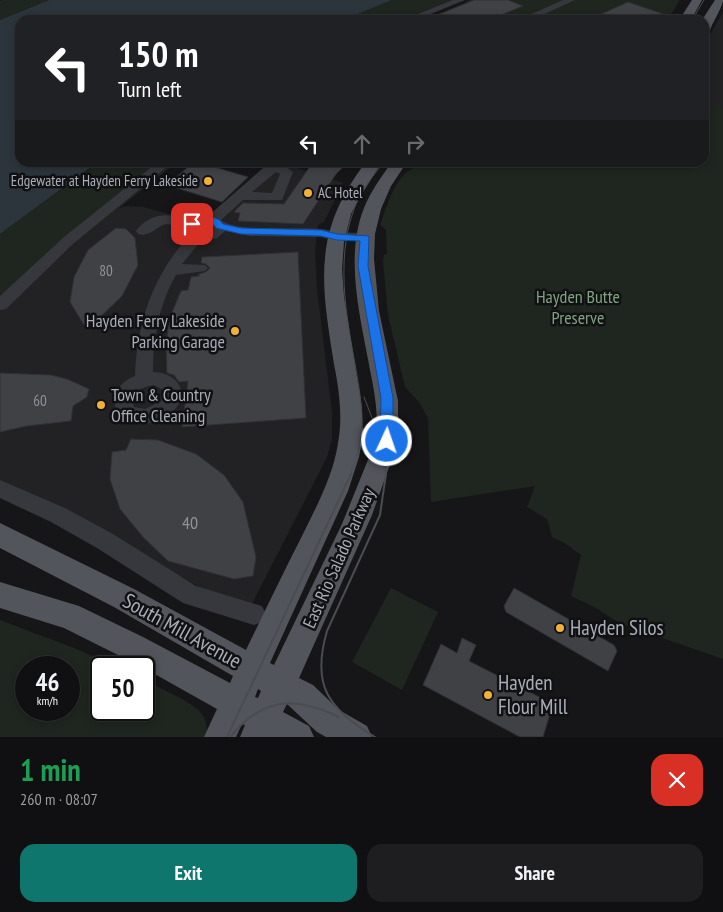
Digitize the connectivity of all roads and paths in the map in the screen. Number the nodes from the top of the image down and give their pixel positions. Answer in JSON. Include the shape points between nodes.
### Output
{"nodes":[{"id":1,"x":461,"y":0,"type":"edge"},
{"id":2,"x":571,"y":0,"type":"edge"},
{"id":3,"x":696,"y":0,"type":"edge"},
{"id":4,"x":721,"y":0,"type":"edge"},
{"id":5,"x":420,"y":15,"type":"edge"},
{"id":6,"x":535,"y":15,"type":"edge"},
{"id":7,"x":688,"y":15,"type":"edge"},
{"id":8,"x":709,"y":17,"type":"edge"},
{"id":9,"x":161,"y":167,"type":"edge"},
{"id":10,"x":273,"y":167,"type":"edge"},
{"id":11,"x":280,"y":167,"type":"edge"},
{"id":12,"x":372,"y":167,"type":"edge"},
{"id":13,"x":396,"y":167,"type":"edge"},
{"id":14,"x":239,"y":196,"type":"junction"},
{"id":15,"x":206,"y":229,"type":"junction"},
{"id":16,"x":143,"y":231,"type":"dead end"},
{"id":17,"x":337,"y":237,"type":"junction"},
{"id":18,"x":365,"y":238,"type":"junction"},
{"id":19,"x":200,"y":268,"type":"dead end"},
{"id":20,"x":171,"y":270,"type":"junction"},
{"id":21,"x":0,"y":305,"type":"edge"},
{"id":22,"x":144,"y":379,"type":"junction"},
{"id":23,"x":0,"y":489,"type":"edge"},
{"id":24,"x":0,"y":536,"type":"edge"},
{"id":25,"x":0,"y":594,"type":"edge"},
{"id":26,"x":254,"y":614,"type":"dead end"},
{"id":27,"x":253,"y":670,"type":"junction"},
{"id":28,"x":281,"y":685,"type":"junction"},
{"id":29,"x":237,"y":702,"type":"junction"},
{"id":30,"x":260,"y":727,"type":"edge"},
{"id":31,"x":220,"y":737,"type":"edge"},
{"id":32,"x":298,"y":737,"type":"edge"},
{"id":33,"x":356,"y":737,"type":"edge"}],
"edges":[{"from":1,"to":5,"type":"lane"},
{"from":2,"to":6,"type":"lane"},
{"from":3,"to":7,"type":"main road"},
{"from":4,"to":8,"type":"main road"},
{"from":9,"to":21,"type":"lane","via":[[69,240]]},
{"from":10,"to":14,"type":"lane"},
{"from":11,"to":14,"type":"lane","via":[[287,172],[277,197]]},
{"from":12,"to":17,"type":"main road","name":"East Rio Salado Parkway","via":[[342,215]]},
{"from":13,"to":18,"type":"main road","name":"East Rio Salado Parkway","via":[[382,185],[368,219]]},
{"from":14,"to":15,"type":"lane"},
{"from":15,"to":16,"type":"lane","via":[[161,218]]},
{"from":15,"to":17,"type":"lane","via":[[252,241],[320,241]]},
{"from":15,"to":20,"type":"lane","via":[[179,256]]},
{"from":17,"to":18,"type":"lane"},
{"from":17,"to":27,"type":"main road","name":"East Rio Salado Parkway","via":[[333,270],[336,316],[349,390],[348,458],[336,491]]},
{"from":18,"to":28,"type":"main road","name":"East Rio Salado Parkway","via":[[363,266],[387,398],[387,441],[369,494]]},
{"from":19,"to":20,"type":"lane"},
{"from":20,"to":22,"type":"lane","via":[[151,310],[144,349]]},
{"from":22,"to":22,"type":"lane","via":[[124,392],[125,410],[131,415],[147,416],[178,401],[167,382]]},
{"from":23,"to":26,"type":"lane","via":[[105,541],[191,595]]},
{"from":24,"to":27,"type":"main road","name":"South Mill Avenue","via":[[124,598]]},
{"from":25,"to":29,"type":"main road","name":"South Mill Avenue","via":[[69,616]]},
{"from":27,"to":28,"type":"main road","name":"South Mill Avenue"},
{"from":27,"to":29,"type":"main road","name":"East Rio Salado Parkway"},
{"from":28,"to":30,"type":"main road","name":"East Rio Salado Parkway"},
{"from":28,"to":33,"type":"main road","name":"South Mill Avenue","via":[[302,696],[328,722]]},
{"from":29,"to":30,"type":"main road","name":"South Mill Avenue"},
{"from":29,"to":31,"type":"main road","name":"East Rio Salado Parkway"},
{"from":30,"to":32,"type":"main road","name":"South Mill Avenue"}]}
